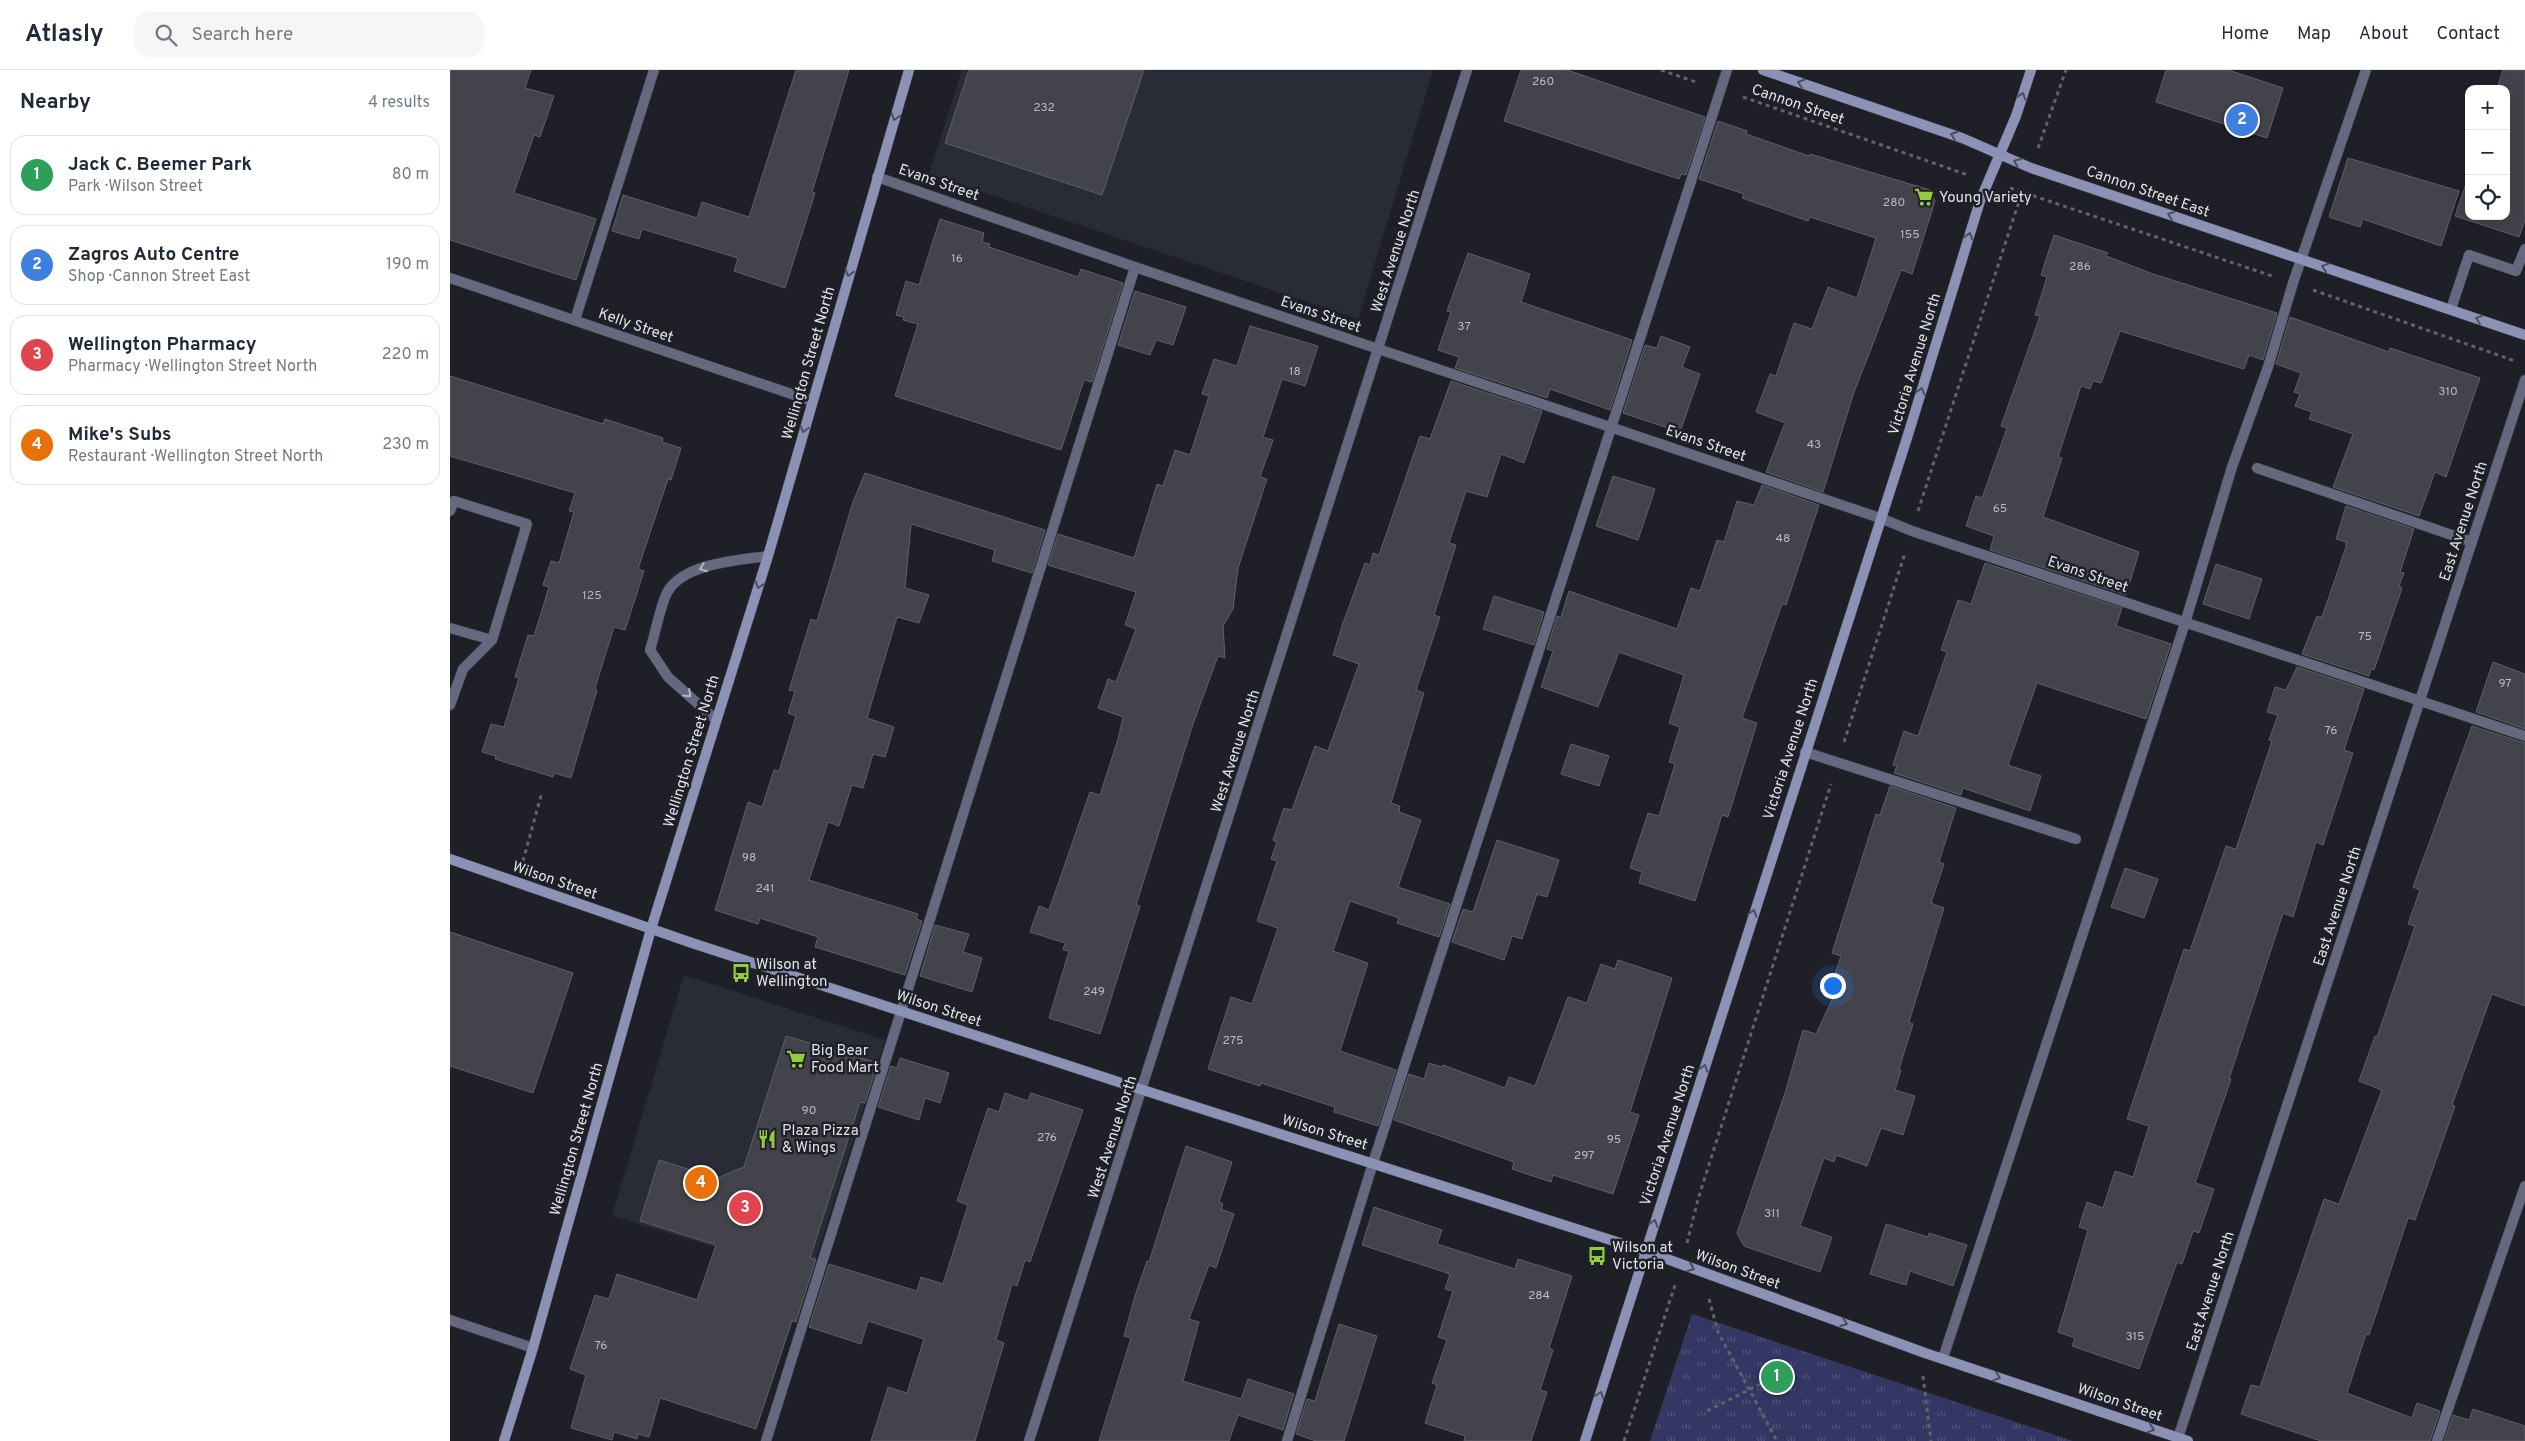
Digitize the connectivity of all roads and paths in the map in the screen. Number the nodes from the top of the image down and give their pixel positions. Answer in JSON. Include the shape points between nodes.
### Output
{"nodes":[{"id":1,"x":654,"y":70,"type":"edge"},
{"id":2,"x":909,"y":70,"type":"edge"},
{"id":3,"x":1467,"y":70,"type":"edge"},
{"id":4,"x":1661,"y":70,"type":"edge"},
{"id":5,"x":1727,"y":70,"type":"edge"},
{"id":6,"x":1763,"y":70,"type":"edge"},
{"id":7,"x":2031,"y":70,"type":"edge"},
{"id":8,"x":2366,"y":70,"type":"edge"},
{"id":9,"x":1720,"y":90,"type":"junction"},
{"id":10,"x":1999,"y":154,"type":"junction"},
{"id":11,"x":1928,"y":160,"type":"dead end"},
{"id":12,"x":877,"y":177,"type":"junction"},
{"id":13,"x":2525,"y":249,"type":"edge"},
{"id":14,"x":2301,"y":259,"type":"junction"},
{"id":15,"x":1135,"y":267,"type":"junction"},
{"id":16,"x":450,"y":278,"type":"edge"},
{"id":17,"x":2451,"y":310,"type":"junction"},
{"id":18,"x":575,"y":320,"type":"junction"},
{"id":19,"x":2525,"y":335,"type":"edge"},
{"id":20,"x":1380,"y":350,"type":"junction"},
{"id":21,"x":2525,"y":380,"type":"edge"},
{"id":22,"x":812,"y":401,"type":"junction"},
{"id":23,"x":1611,"y":426,"type":"junction"},
{"id":24,"x":2257,"y":468,"type":"dead end"},
{"id":25,"x":450,"y":511,"type":"edge"},
{"id":26,"x":1880,"y":518,"type":"junction"},
{"id":27,"x":2472,"y":542,"type":"junction"},
{"id":28,"x":768,"y":556,"type":"junction"},
{"id":29,"x":2185,"y":623,"type":"junction"},
{"id":30,"x":450,"y":628,"type":"edge"},
{"id":31,"x":492,"y":640,"type":"junction"},
{"id":32,"x":2421,"y":700,"type":"junction"},
{"id":33,"x":450,"y":705,"type":"edge"},
{"id":34,"x":716,"y":720,"type":"junction"},
{"id":35,"x":2525,"y":736,"type":"edge"},
{"id":36,"x":1805,"y":752,"type":"junction"},
{"id":37,"x":542,"y":792,"type":"dead end"},
{"id":38,"x":2076,"y":839,"type":"dead end"},
{"id":39,"x":450,"y":859,"type":"edge"},
{"id":40,"x":517,"y":882,"type":"junction"},
{"id":41,"x":651,"y":929,"type":"junction"},
{"id":42,"x":903,"y":1011,"type":"junction"},
{"id":43,"x":1143,"y":1090,"type":"junction"},
{"id":44,"x":1373,"y":1163,"type":"junction"},
{"id":45,"x":2525,"y":1186,"type":"edge"},
{"id":46,"x":1645,"y":1251,"type":"junction"},
{"id":47,"x":1701,"y":1272,"type":"junction"},
{"id":48,"x":450,"y":1320,"type":"edge"},
{"id":49,"x":533,"y":1348,"type":"junction"},
{"id":50,"x":1925,"y":1353,"type":"junction"},
{"id":51,"x":1943,"y":1358,"type":"junction"},
{"id":52,"x":1776,"y":1376,"type":"dead end"},
{"id":53,"x":1749,"y":1388,"type":"junction"},
{"id":54,"x":1707,"y":1411,"type":"dead end"},
{"id":55,"x":2181,"y":1440,"type":"edge"},
{"id":56,"x":504,"y":1441,"type":"edge"},
{"id":57,"x":766,"y":1441,"type":"edge"},
{"id":58,"x":1029,"y":1441,"type":"edge"},
{"id":59,"x":1286,"y":1441,"type":"edge"},
{"id":60,"x":1585,"y":1441,"type":"edge"},
{"id":61,"x":1777,"y":1441,"type":"edge"},
{"id":62,"x":1930,"y":1441,"type":"edge"},
{"id":63,"x":2437,"y":1441,"type":"edge"}],
"edges":[{"from":1,"to":18,"type":"street"},
{"from":2,"to":12,"type":"main road","name":"Wellington Street North","one_way":true},
{"from":3,"to":20,"type":"street","name":"West Avenue North"},
{"from":4,"to":9,"type":"path","name":"Cannon Street"},
{"from":5,"to":9,"type":"street"},
{"from":10,"to":6,"type":"main road","name":"Cannon Street East","one_way":true,"via":[[1962,138]]},
{"from":10,"to":7,"type":"main road","name":"Victoria Avenue North","one_way":true},
{"from":8,"to":14,"type":"street"},
{"from":9,"to":11,"type":"path","name":"Cannon Street"},
{"from":9,"to":23,"type":"street"},
{"from":14,"to":10,"type":"main road","name":"Cannon Street East","one_way":true,"via":[[2031,168]]},
{"from":26,"to":10,"type":"main road","name":"Victoria Avenue North","one_way":true,"via":[[1982,194]]},
{"from":12,"to":15,"type":"street","name":"Evans Street"},
{"from":12,"to":22,"type":"main road","name":"Wellington Street North","one_way":true},
{"from":13,"to":17,"type":"street","via":[[2516,271],[2469,254]]},
{"from":17,"to":14,"type":"main road","name":"Cannon Street East","one_way":true},
{"from":14,"to":29,"type":"street","via":[[2268,367],[2232,467]]},
{"from":15,"to":20,"type":"street","name":"Evans Street"},
{"from":15,"to":42,"type":"street"},
{"from":16,"to":18,"type":"street","name":"Kelly Street"},
{"from":19,"to":17,"type":"main road","name":"Cannon Street East","one_way":true},
{"from":18,"to":22,"type":"street","name":"Kelly Street"},
{"from":20,"to":23,"type":"street","name":"Evans Street"},
{"from":20,"to":43,"type":"street","name":"West Avenue North"},
{"from":21,"to":27,"type":"street","name":"East Avenue North"},
{"from":22,"to":28,"type":"main road","name":"Wellington Street North","one_way":true},
{"from":23,"to":26,"type":"street","name":"Evans Street"},
{"from":23,"to":44,"type":"street"},
{"from":24,"to":27,"type":"street"},
{"from":25,"to":31,"type":"street","via":[[454,501],[527,524]]},
{"from":26,"to":29,"type":"street","name":"Evans Street"},
{"from":26,"to":36,"type":"main road","name":"Victoria Avenue North"},
{"from":27,"to":32,"type":"street","name":"East Avenue North"},
{"from":28,"to":34,"type":"main road","name":"Wellington Street North","one_way":true},
{"from":28,"to":34,"type":"street","one_way":true,"via":[[704,566],[668,590],[650,650],[668,677]]},
{"from":29,"to":32,"type":"street","name":"Evans Street"},
{"from":29,"to":51,"type":"street"},
{"from":30,"to":31,"type":"street"},
{"from":31,"to":33,"type":"street","via":[[463,669]]},
{"from":32,"to":35,"type":"street","name":"Evans Street"},
{"from":32,"to":55,"type":"street","name":"East Avenue North"},
{"from":34,"to":41,"type":"main road","name":"Wellington Street North"},
{"from":36,"to":38,"type":"street"},
{"from":46,"to":36,"type":"main road","name":"Victoria Avenue North","one_way":true},
{"from":37,"to":40,"type":"path"},
{"from":39,"to":40,"type":"main road","name":"Wilson Street"},
{"from":40,"to":41,"type":"main road","name":"Wilson Street"},
{"from":41,"to":42,"type":"main road","name":"Wilson Street"},
{"from":41,"to":49,"type":"main road","name":"Wellington Street North"},
{"from":42,"to":43,"type":"main road","name":"Wilson Street"},
{"from":42,"to":57,"type":"street"},
{"from":43,"to":44,"type":"main road","name":"Wilson Street"},
{"from":43,"to":58,"type":"street","name":"West Avenue North"},
{"from":44,"to":46,"type":"main road","name":"Wilson Street"},
{"from":44,"to":59,"type":"street"},
{"from":45,"to":63,"type":"street"},
{"from":46,"to":47,"type":"main road","name":"Wilson Street","one_way":true},
{"from":60,"to":46,"type":"main road","name":"Victoria Avenue North","one_way":true},
{"from":47,"to":50,"type":"main road","name":"Wilson Street","one_way":true},
{"from":47,"to":53,"type":"path","via":[[1718,1332]]},
{"from":48,"to":49,"type":"street"},
{"from":49,"to":56,"type":"main road","name":"Wellington Street North"},
{"from":50,"to":51,"type":"main road","name":"Wilson Street"},
{"from":50,"to":62,"type":"path","via":[[1922,1384]]},
{"from":51,"to":55,"type":"main road","name":"Wilson Street","one_way":true},
{"from":52,"to":53,"type":"path"},
{"from":53,"to":54,"type":"path"},
{"from":53,"to":61,"type":"path"}]}
